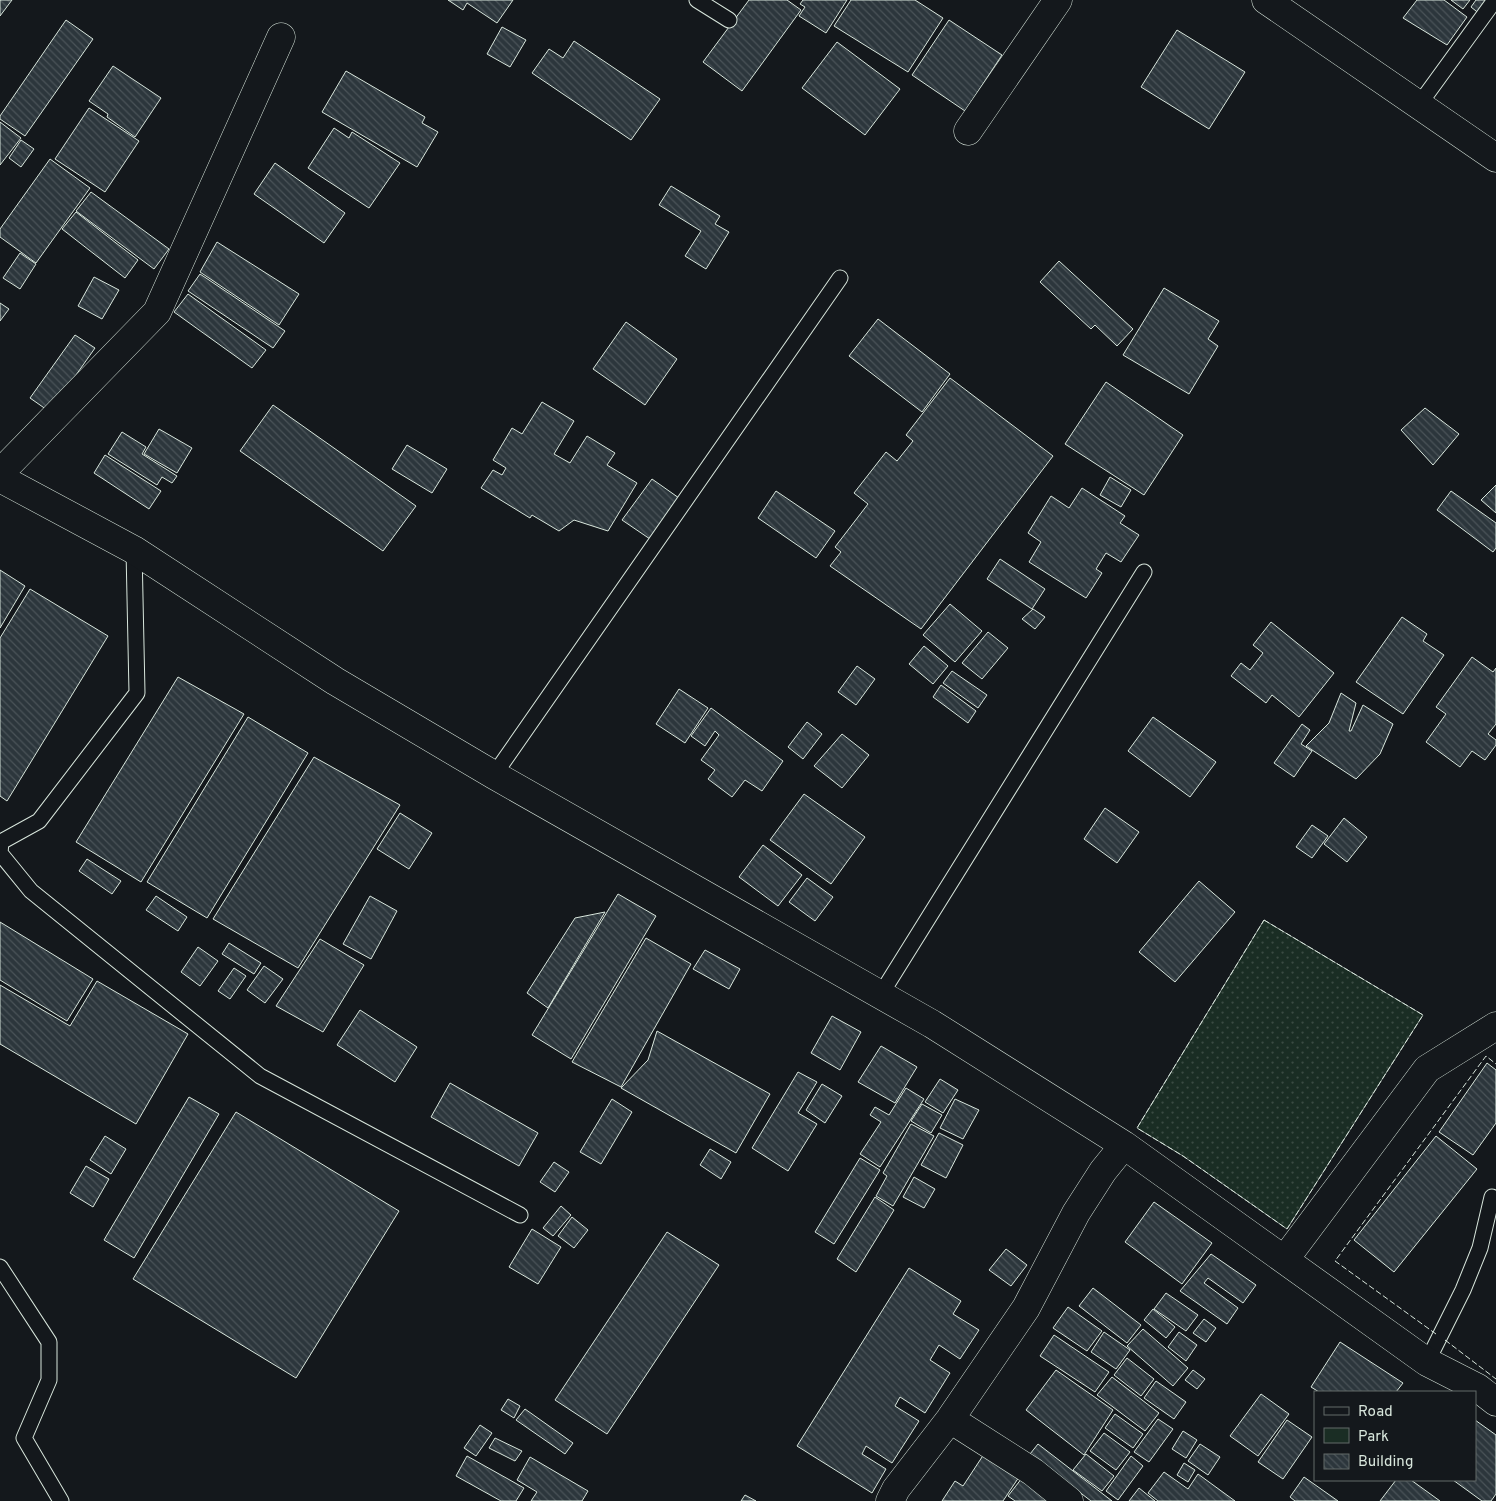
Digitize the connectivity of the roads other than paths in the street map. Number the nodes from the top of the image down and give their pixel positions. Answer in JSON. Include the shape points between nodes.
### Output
{"nodes":[{"id":1,"x":697,"y":0,"type":"edge"},
{"id":2,"x":1058,"y":0,"type":"edge"},
{"id":3,"x":1266,"y":0,"type":"edge"},
{"id":4,"x":1495,"y":0,"type":"edge"},
{"id":5,"x":729,"y":20,"type":"dead end"},
{"id":6,"x":281,"y":38,"type":"dead end"},
{"id":7,"x":1418,"y":106,"type":"junction"},
{"id":8,"x":968,"y":131,"type":"dead end"},
{"id":9,"x":1496,"y":158,"type":"edge"},
{"id":10,"x":840,"y":278,"type":"dead end"},
{"id":11,"x":0,"y":473,"type":"edge"},
{"id":12,"x":0,"y":478,"type":"edge"},
{"id":13,"x":134,"y":550,"type":"junction"},
{"id":14,"x":1144,"y":572,"type":"dead end"},
{"id":15,"x":494,"y":775,"type":"junction"},
{"id":16,"x":881,"y":994,"type":"junction"},
{"id":17,"x":1496,"y":1026,"type":"edge"},
{"id":18,"x":1124,"y":1145,"type":"junction"},
{"id":19,"x":1492,"y":1197,"type":"dead end"},
{"id":20,"x":520,"y":1215,"type":"dead end"},
{"id":21,"x":1285,"y":1259,"type":"junction"},
{"id":22,"x":0,"y":1267,"type":"edge"},
{"id":23,"x":1427,"y":1362,"type":"junction"},
{"id":24,"x":1496,"y":1402,"type":"edge"},
{"id":25,"x":950,"y":1419,"type":"junction"},
{"id":26,"x":61,"y":1501,"type":"edge"},
{"id":27,"x":890,"y":1501,"type":"edge"},
{"id":28,"x":1069,"y":1501,"type":"edge"}],
"edges":[{"from":1,"to":5,"type":"lane"},
{"from":2,"to":8,"type":"street"},
{"from":3,"to":7,"type":"street"},
{"from":4,"to":7,"type":"lane"},
{"from":6,"to":11,"type":"street","via":[[157,312]]},
{"from":7,"to":9,"type":"street"},
{"from":10,"to":15,"type":"lane"},
{"from":12,"to":13,"type":"street"},
{"from":13,"to":15,"type":"street","via":[[336,681]]},
{"from":13,"to":20,"type":"lane","via":[[137,693],[39,821],[1,842],[0,853],[31,891],[260,1076]]},
{"from":14,"to":16,"type":"lane"},
{"from":15,"to":16,"type":"street"},
{"from":16,"to":18,"type":"street"},
{"from":17,"to":21,"type":"street","via":[[1427,1069]]},
{"from":18,"to":21,"type":"street"},
{"from":18,"to":25,"type":"street","via":[[1076,1213],[1026,1308]]},
{"from":19,"to":23,"type":"lane","via":[[1480,1248]]},
{"from":21,"to":23,"type":"street"},
{"from":22,"to":26,"type":"lane","via":[[49,1342],[49,1380],[24,1438]]},
{"from":23,"to":24,"type":"street","via":[[1478,1388]]},
{"from":25,"to":27,"type":"street"},
{"from":25,"to":28,"type":"street","via":[[1033,1472]]}]}
